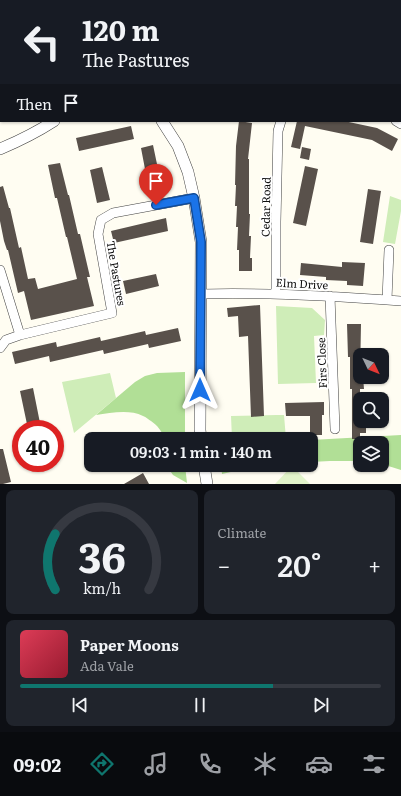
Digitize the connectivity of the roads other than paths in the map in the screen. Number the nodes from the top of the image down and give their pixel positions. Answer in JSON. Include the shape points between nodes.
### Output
{"nodes":[{"id":1,"x":52,"y":122,"type":"edge"},
{"id":2,"x":163,"y":122,"type":"edge"},
{"id":3,"x":281,"y":122,"type":"edge"},
{"id":4,"x":0,"y":149,"type":"edge"},
{"id":5,"x":194,"y":198,"type":"junction"},
{"id":6,"x":389,"y":250,"type":"dead end"},
{"id":7,"x":0,"y":270,"type":"edge"},
{"id":8,"x":201,"y":294,"type":"junction"},
{"id":9,"x":276,"y":294,"type":"junction"},
{"id":10,"x":330,"y":296,"type":"junction"},
{"id":11,"x":387,"y":300,"type":"junction"},
{"id":12,"x":401,"y":301,"type":"edge"},
{"id":13,"x":20,"y":335,"type":"junction"},
{"id":14,"x":0,"y":348,"type":"edge"},
{"id":15,"x":335,"y":429,"type":"dead end"},
{"id":16,"x":200,"y":432,"type":"edge"},
{"id":17,"x":205,"y":472,"type":"edge"},
{"id":18,"x":207,"y":484,"type":"edge"}],
"edges":[{"from":1,"to":4,"type":"street"},
{"from":2,"to":5,"type":"street","via":[[178,146]]},
{"from":3,"to":9,"type":"street","name":"Cedar Road","via":[[278,131]]},
{"from":5,"to":8,"type":"street","via":[[201,242]]},
{"from":5,"to":13,"type":"street","name":"The Pastures","via":[[114,213],[101,220],[98,234],[112,313]]},
{"from":6,"to":11,"type":"street"},
{"from":7,"to":13,"type":"street"},
{"from":8,"to":9,"type":"street","name":"Elm Drive"},
{"from":8,"to":16,"type":"street"},
{"from":9,"to":10,"type":"street","name":"Elm Drive"},
{"from":10,"to":11,"type":"street","name":"Elm Drive"},
{"from":10,"to":15,"type":"street","name":"Firs Close"},
{"from":11,"to":12,"type":"street","name":"Elm Drive"},
{"from":13,"to":14,"type":"street","via":[[6,340]]},
{"from":17,"to":18,"type":"street"}]}
